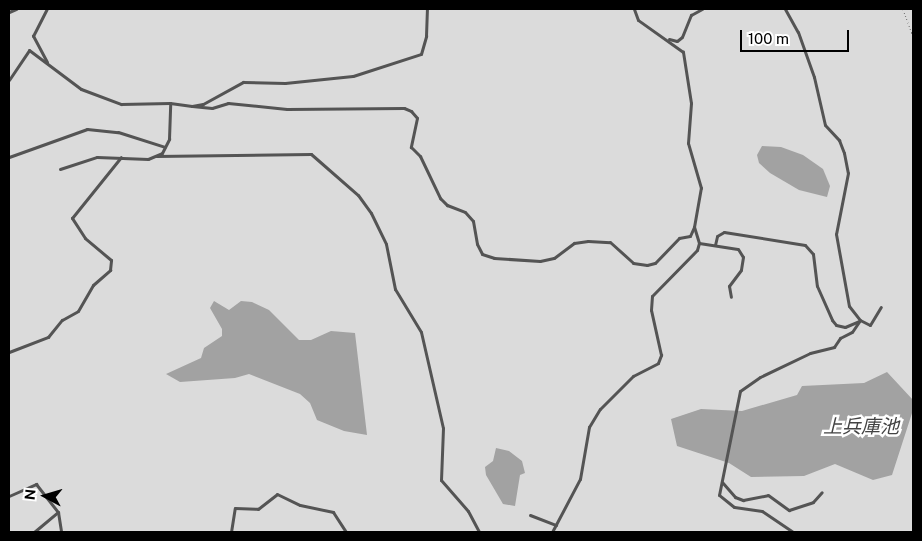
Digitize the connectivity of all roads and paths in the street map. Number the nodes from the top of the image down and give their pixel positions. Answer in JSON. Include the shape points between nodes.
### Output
{"nodes":[{"id":1,"x":16,"y":9,"type":"edge"},
{"id":2,"x":47,"y":9,"type":"edge"},
{"id":3,"x":427,"y":9,"type":"edge"},
{"id":4,"x":634,"y":9,"type":"edge"},
{"id":5,"x":702,"y":9,"type":"edge"},
{"id":6,"x":785,"y":9,"type":"edge"},
{"id":7,"x":903,"y":9,"type":"edge"},
{"id":8,"x":9,"y":12,"type":"edge"},
{"id":9,"x":913,"y":37,"type":"edge"},
{"id":10,"x":668,"y":38,"type":"junction"},
{"id":11,"x":47,"y":62,"type":"junction"},
{"id":12,"x":9,"y":80,"type":"edge"},
{"id":13,"x":170,"y":102,"type":"junction"},
{"id":14,"x":192,"y":106,"type":"junction"},
{"id":15,"x":166,"y":147,"type":"junction"},
{"id":16,"x":121,"y":156,"type":"junction"},
{"id":17,"x":156,"y":156,"type":"junction"},
{"id":18,"x":9,"y":157,"type":"edge"},
{"id":19,"x":60,"y":169,"type":"dead end"},
{"id":20,"x":694,"y":227,"type":"junction"},
{"id":21,"x":699,"y":243,"type":"junction"},
{"id":22,"x":716,"y":245,"type":"junction"},
{"id":23,"x":731,"y":297,"type":"dead end"},
{"id":24,"x":881,"y":307,"type":"dead end"},
{"id":25,"x":860,"y":320,"type":"junction"},
{"id":26,"x":9,"y":352,"type":"edge"},
{"id":27,"x":721,"y":482,"type":"junction"},
{"id":28,"x":822,"y":492,"type":"dead end"},
{"id":29,"x":9,"y":496,"type":"edge"},
{"id":30,"x":58,"y":512,"type":"junction"},
{"id":31,"x":530,"y":515,"type":"dead end"},
{"id":32,"x":556,"y":525,"type":"junction"},
{"id":33,"x":34,"y":532,"type":"edge"},
{"id":34,"x":61,"y":532,"type":"edge"},
{"id":35,"x":231,"y":532,"type":"edge"},
{"id":36,"x":346,"y":532,"type":"edge"},
{"id":37,"x":479,"y":532,"type":"edge"},
{"id":38,"x":552,"y":532,"type":"edge"},
{"id":39,"x":793,"y":532,"type":"edge"}],
"edges":[{"from":1,"to":8,"type":"lane"},
{"from":2,"to":11,"type":"lane","via":[[33,36]]},
{"from":3,"to":14,"type":"lane","via":[[426,36],[421,54],[353,76],[285,83],[243,82],[215,99]]},
{"from":4,"to":10,"type":"lane","via":[[638,20]]},
{"from":5,"to":10,"type":"lane","via":[[691,15],[677,41]]},
{"from":6,"to":25,"type":"lane","via":[[798,32],[811,68],[825,125],[839,140],[844,153],[848,173],[836,234],[849,306]]},
{"from":7,"to":9,"type":"path"},
{"from":10,"to":20,"type":"lane","via":[[684,52],[689,83],[688,143],[701,188]]},
{"from":11,"to":12,"type":"lane","via":[[29,50]]},
{"from":11,"to":13,"type":"lane","via":[[81,89],[121,104]]},
{"from":13,"to":14,"type":"lane"},
{"from":13,"to":15,"type":"lane","via":[[170,131]]},
{"from":14,"to":20,"type":"lane","via":[[212,108],[228,103],[287,109],[404,108],[412,111],[417,118],[411,147],[420,156],[440,198],[447,205],[465,212],[473,221],[476,244],[482,254],[494,258],[540,261],[554,258],[574,243],[610,242],[633,263],[647,265],[655,263],[679,238],[690,236]]},
{"from":15,"to":17,"type":"lane"},
{"from":15,"to":18,"type":"lane","via":[[118,132],[87,129]]},
{"from":16,"to":17,"type":"lane","via":[[148,159]]},
{"from":16,"to":19,"type":"lane","via":[[97,157]]},
{"from":16,"to":26,"type":"lane","via":[[72,218],[85,238],[111,260],[110,270],[94,285],[78,310],[62,320],[48,337]]},
{"from":17,"to":37,"type":"lane","via":[[310,154],[358,195],[386,244],[395,289],[421,332],[443,428],[441,480],[468,511]]},
{"from":20,"to":21,"type":"lane"},
{"from":21,"to":22,"type":"lane"},
{"from":21,"to":32,"type":"lane","via":[[698,250],[652,296],[651,310],[661,355],[658,363],[633,376],[600,409],[589,427],[580,479]]},
{"from":22,"to":23,"type":"lane","via":[[738,250],[743,258],[741,270],[729,286]]},
{"from":22,"to":25,"type":"lane","via":[[717,236],[724,232],[805,245],[813,254],[816,286],[832,320],[836,325],[846,327]]},
{"from":24,"to":25,"type":"lane","via":[[875,323],[870,325]]},
{"from":25,"to":27,"type":"lane","via":[[852,332],[840,338],[834,347],[810,353],[748,383],[740,391]]},
{"from":27,"to":28,"type":"lane","via":[[735,497],[743,500],[768,495],[790,510],[813,502]]},
{"from":27,"to":39,"type":"lane","via":[[720,495],[734,507],[762,511]]},
{"from":29,"to":30,"type":"lane","via":[[36,484]]},
{"from":30,"to":33,"type":"lane"},
{"from":30,"to":34,"type":"lane"},
{"from":31,"to":32,"type":"lane"},
{"from":32,"to":38,"type":"lane"},
{"from":35,"to":36,"type":"lane","via":[[235,508],[258,509],[277,494],[300,505],[334,512]]}]}
